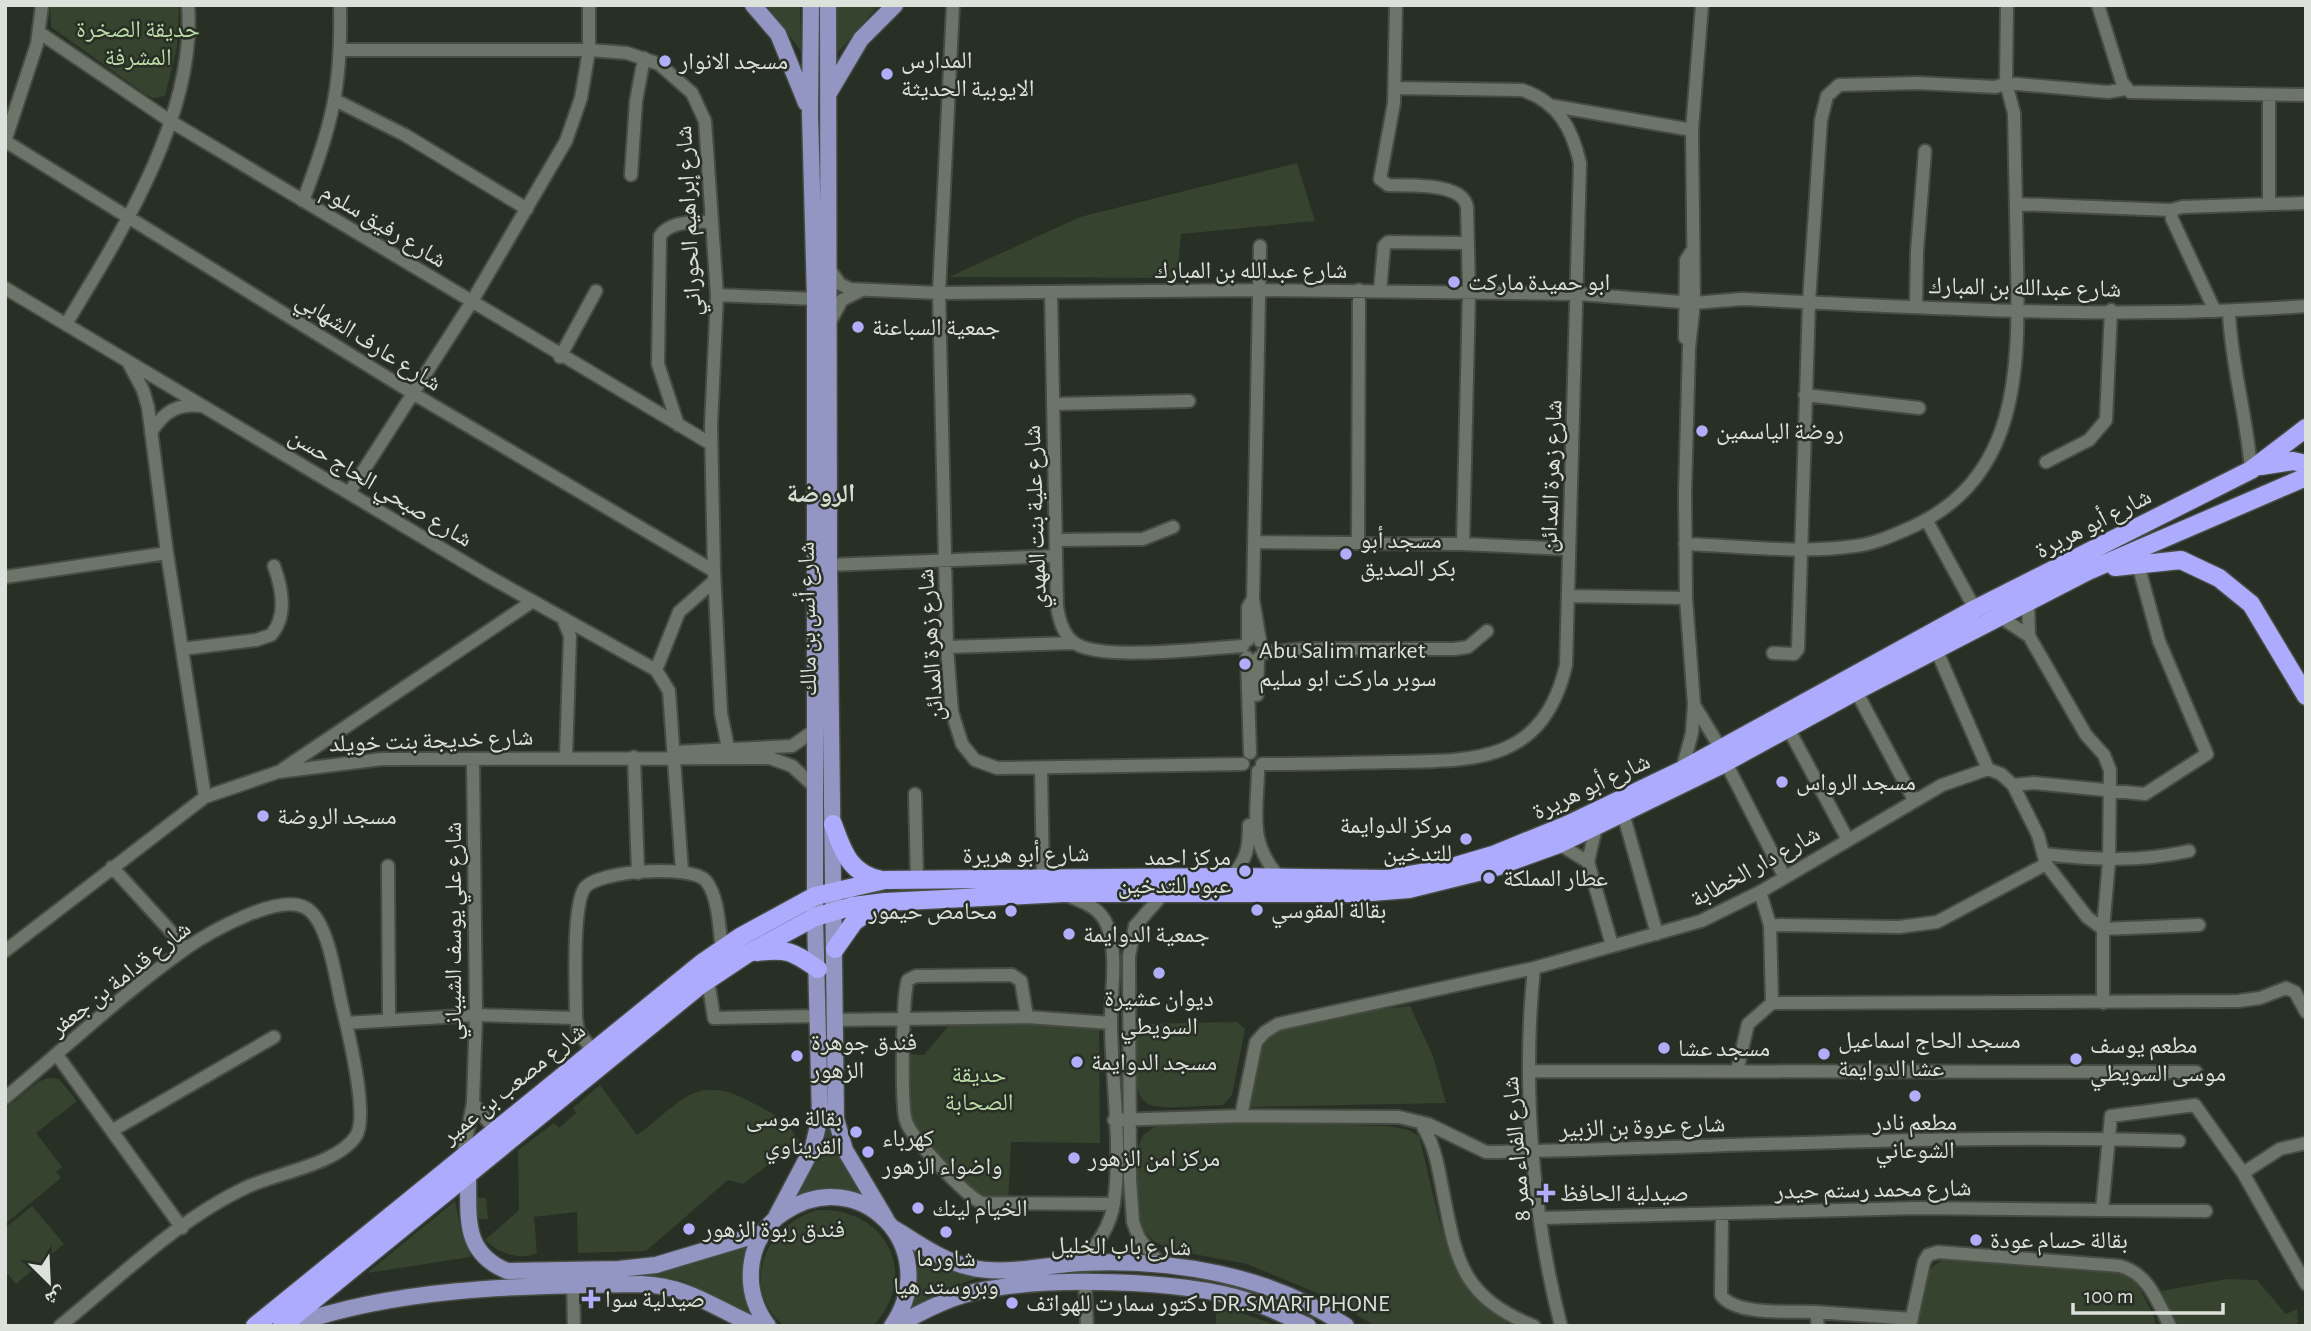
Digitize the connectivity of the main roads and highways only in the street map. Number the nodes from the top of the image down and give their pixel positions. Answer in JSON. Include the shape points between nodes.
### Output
{"nodes":[{"id":1,"x":753,"y":5,"type":"edge"},
{"id":2,"x":811,"y":5,"type":"edge"},
{"id":3,"x":828,"y":5,"type":"edge"},
{"id":4,"x":895,"y":5,"type":"edge"},
{"id":5,"x":828,"y":95,"type":"junction"},
{"id":6,"x":810,"y":114,"type":"junction"},
{"id":7,"x":2306,"y":428,"type":"edge"},
{"id":8,"x":2306,"y":464,"type":"edge"},
{"id":9,"x":2254,"y":468,"type":"junction"},
{"id":10,"x":2306,"y":478,"type":"edge"},
{"id":11,"x":2088,"y":572,"type":"junction"},
{"id":12,"x":2306,"y":696,"type":"edge"},
{"id":13,"x":1814,"y":705,"type":"junction"},
{"id":14,"x":1723,"y":756,"type":"junction"},
{"id":15,"x":832,"y":824,"type":"junction"},
{"id":16,"x":886,"y":880,"type":"junction"},
{"id":17,"x":815,"y":896,"type":"junction"},
{"id":18,"x":834,"y":900,"type":"junction"},
{"id":19,"x":885,"y":902,"type":"junction"},
{"id":20,"x":815,"y":917,"type":"junction"},
{"id":21,"x":835,"y":949,"type":"junction"},
{"id":22,"x":747,"y":954,"type":"junction"},
{"id":23,"x":818,"y":969,"type":"junction"},
{"id":24,"x":827,"y":1018,"type":"junction"},
{"id":25,"x":468,"y":1175,"type":"junction"},
{"id":26,"x":776,"y":1217,"type":"junction"},
{"id":27,"x":890,"y":1224,"type":"junction"},
{"id":28,"x":763,"y":1233,"type":"junction"},
{"id":29,"x":307,"y":1322,"type":"edge"},
{"id":30,"x":255,"y":1326,"type":"edge"},
{"id":31,"x":282,"y":1326,"type":"edge"},
{"id":32,"x":289,"y":1326,"type":"edge"},
{"id":33,"x":756,"y":1326,"type":"edge"},
{"id":34,"x":768,"y":1326,"type":"edge"},
{"id":35,"x":894,"y":1326,"type":"edge"},
{"id":36,"x":1308,"y":1326,"type":"edge"},
{"id":37,"x":1346,"y":1326,"type":"edge"}],
"edges":[{"from":1,"to":6,"type":"main road","via":[[778,34]]},
{"from":2,"to":6,"type":"main road","name":"شارع أنس بن مالك"},
{"from":3,"to":5,"type":"main road","name":"شارع أنس بن مالك"},
{"from":4,"to":5,"type":"main road","via":[[856,45]]},
{"from":5,"to":15,"type":"main road","name":"شارع أنس بن مالك"},
{"from":6,"to":17,"type":"main road","name":"شارع أنس بن مالك","via":[[815,299]]},
{"from":7,"to":9,"type":"highway","name":"شارع أبو هريرة"},
{"from":8,"to":9,"type":"highway","via":[[2286,461]]},
{"from":9,"to":13,"type":"highway","name":"شارع أبو هريرة","via":[[1975,609]]},
{"from":10,"to":11,"type":"highway","name":"شارع أبو هريرة"},
{"from":11,"to":12,"type":"highway","via":[[2181,560],[2220,578],[2251,604]]},
{"from":11,"to":13,"type":"highway","name":"شارع أبو هريرة","via":[[1856,691]]},
{"from":13,"to":14,"type":"highway","name":"شارع أبو هريرة"},
{"from":14,"to":16,"type":"highway","name":"شارع أبو هريرة","via":[[1682,769],[1533,840],[1450,868],[1385,879]]},
{"from":14,"to":19,"type":"highway","name":"شارع أبو هريرة","via":[[1623,814],[1559,844],[1490,869],[1409,889],[1063,893]]},
{"from":15,"to":16,"type":"highway","via":[[843,852],[859,873]]},
{"from":15,"to":18,"type":"main road","name":"شارع أنس بن مالك"},
{"from":16,"to":18,"type":"highway","name":"شارع أبو هريرة"},
{"from":17,"to":18,"type":"highway","name":"شارع أبو هريرة"},
{"from":17,"to":20,"type":"main road","name":"شارع أنس بن مالك"},
{"from":17,"to":30,"type":"highway","name":"شارع مصعب بن عمير","via":[[722,948]]},
{"from":18,"to":19,"type":"highway","name":"شارع أبو هريرة"},
{"from":18,"to":20,"type":"highway","name":"شارع أبو هريرة"},
{"from":18,"to":21,"type":"main road","name":"شارع أنس بن مالك"},
{"from":19,"to":21,"type":"highway","via":[[865,911]]},
{"from":20,"to":22,"type":"highway","name":"شارع مصعب بن عمير"},
{"from":20,"to":23,"type":"main road","name":"شارع أنس بن مالك"},
{"from":21,"to":24,"type":"main road","name":"شارع أنس بن مالك"},
{"from":22,"to":23,"type":"highway","via":[[780,949]]},
{"from":22,"to":25,"type":"highway","name":"شارع مصعب بن عمير","via":[[708,980]]},
{"from":23,"to":24,"type":"main road","name":"شارع أنس بن مالك"},
{"from":24,"to":26,"type":"main road","name":"شارع أنس بن مالك","via":[[818,1133]]},
{"from":24,"to":27,"type":"main road","name":"شارع أنس بن مالك","via":[[839,1135]]},
{"from":25,"to":28,"type":"main road","via":[[472,1238],[492,1264],[508,1271],[656,1265]]},
{"from":25,"to":31,"type":"highway","name":"شارع مصعب بن عمير"},
{"from":26,"to":27,"type":"main road","name":"شارع باب الخليل","via":[[793,1206],[832,1196],[870,1207]]},
{"from":26,"to":28,"type":"main road"},
{"from":27,"to":35,"type":"main road","name":"شارع أنس بن مالك","via":[[908,1261],[909,1280]]},
{"from":27,"to":37,"type":"main road","name":"شارع باب الخليل","via":[[943,1258],[984,1270],[1082,1262],[1160,1264],[1256,1283]]},
{"from":28,"to":34,"type":"main road","via":[[750,1276],[752,1297]]},
{"from":29,"to":32,"type":"main road"},
{"from":29,"to":33,"type":"main road","via":[[406,1296],[641,1284],[701,1297]]},
{"from":35,"to":36,"type":"main road","name":"شارع باب الخليل","via":[[975,1292],[1085,1283],[1168,1285],[1217,1293]]}]}
